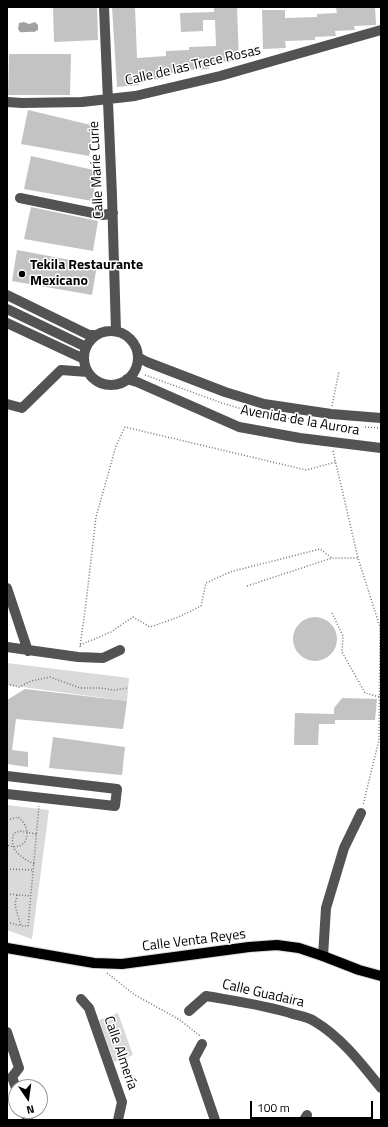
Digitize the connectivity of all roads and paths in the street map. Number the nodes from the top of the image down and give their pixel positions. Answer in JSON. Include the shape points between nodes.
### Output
{"nodes":[{"id":1,"x":104,"y":7,"type":"edge"},
{"id":2,"x":381,"y":30,"type":"edge"},
{"id":3,"x":107,"y":99,"type":"junction"},
{"id":4,"x":7,"y":102,"type":"edge"},
{"id":5,"x":20,"y":198,"type":"dead end"},
{"id":6,"x":113,"y":213,"type":"junction"},
{"id":7,"x":7,"y":295,"type":"edge"},
{"id":8,"x":7,"y":309,"type":"edge"},
{"id":9,"x":7,"y":323,"type":"edge"},
{"id":10,"x":116,"y":331,"type":"junction"},
{"id":11,"x":97,"y":335,"type":"junction"},
{"id":12,"x":86,"y":347,"type":"junction"},
{"id":13,"x":64,"y":350,"type":"junction"},
{"id":14,"x":138,"y":357,"type":"junction"},
{"id":15,"x":84,"y":358,"type":"junction"},
{"id":16,"x":61,"y":370,"type":"junction"},
{"id":17,"x":339,"y":371,"type":"dead end"},
{"id":18,"x":88,"y":372,"type":"junction"},
{"id":19,"x":127,"y":379,"type":"junction"},
{"id":20,"x":7,"y":404,"type":"edge"},
{"id":21,"x":331,"y":414,"type":"junction"},
{"id":22,"x":381,"y":418,"type":"edge"},
{"id":23,"x":331,"y":442,"type":"junction"},
{"id":24,"x":381,"y":448,"type":"edge"},
{"id":25,"x":336,"y":462,"type":"junction"},
{"id":26,"x":332,"y":558,"type":"junction"},
{"id":27,"x":358,"y":558,"type":"junction"},
{"id":28,"x":247,"y":586,"type":"dead end"},
{"id":29,"x":7,"y":588,"type":"edge"},
{"id":30,"x":332,"y":613,"type":"dead end"},
{"id":31,"x":80,"y":645,"type":"junction"},
{"id":32,"x":7,"y":647,"type":"edge"},
{"id":33,"x":120,"y":650,"type":"dead end"},
{"id":34,"x":28,"y":651,"type":"junction"},
{"id":35,"x":78,"y":657,"type":"junction"},
{"id":36,"x":380,"y":677,"type":"edge"},
{"id":37,"x":7,"y":684,"type":"edge"},
{"id":38,"x":128,"y":688,"type":"dead end"},
{"id":39,"x":380,"y":696,"type":"junction"},
{"id":40,"x":7,"y":776,"type":"edge"},
{"id":41,"x":7,"y":794,"type":"edge"},
{"id":42,"x":41,"y":798,"type":"junction"},
{"id":43,"x":362,"y":813,"type":"joint"},
{"id":44,"x":7,"y":820,"type":"edge"},
{"id":45,"x":28,"y":832,"type":"junction"},
{"id":46,"x":36,"y":834,"type":"junction"},
{"id":47,"x":7,"y":845,"type":"edge"},
{"id":48,"x":14,"y":847,"type":"junction"},
{"id":49,"x":34,"y":864,"type":"junction"},
{"id":50,"x":7,"y":869,"type":"edge"},
{"id":51,"x":33,"y":870,"type":"junction"},
{"id":52,"x":7,"y":894,"type":"edge"},
{"id":53,"x":17,"y":895,"type":"junction"},
{"id":54,"x":31,"y":896,"type":"junction"},
{"id":55,"x":7,"y":922,"type":"edge"},
{"id":56,"x":21,"y":926,"type":"junction"},
{"id":57,"x":7,"y":948,"type":"edge"},
{"id":58,"x":323,"y":956,"type":"junction"},
{"id":59,"x":106,"y":972,"type":"dead end"},
{"id":60,"x":381,"y":976,"type":"edge"},
{"id":61,"x":81,"y":999,"type":"dead end"},
{"id":62,"x":189,"y":1011,"type":"dead end"},
{"id":63,"x":7,"y":1032,"type":"edge"},
{"id":64,"x":202,"y":1044,"type":"joint"},
{"id":65,"x":13,"y":1079,"type":"edge"},
{"id":66,"x":381,"y":1088,"type":"edge"},
{"id":67,"x":118,"y":1120,"type":"edge"},
{"id":68,"x":214,"y":1120,"type":"edge"}],
"edges":[{"from":1,"to":3,"type":"street","name":"Calle Marie Curie"},
{"from":2,"to":3,"type":"street","name":"Calle de las Trece Rosas","via":[[220,76],[135,96]]},
{"from":3,"to":4,"type":"street","name":"Calle de las Trece Rosas"},
{"from":3,"to":6,"type":"street","name":"Calle Marie Curie"},
{"from":5,"to":6,"type":"street","via":[[103,215]]},
{"from":6,"to":10,"type":"street","name":"Calle Marie Curie"},
{"from":7,"to":11,"type":"street"},
{"from":8,"to":12,"type":"street"},
{"from":9,"to":13,"type":"street"},
{"from":10,"to":11,"type":"street","via":[[110,330]]},
{"from":10,"to":14,"type":"street","via":[[132,340]]},
{"from":11,"to":12,"type":"street"},
{"from":12,"to":15,"type":"street"},
{"from":13,"to":15,"type":"street"},
{"from":13,"to":16,"type":"street","via":[[66,358]]},
{"from":14,"to":19,"type":"street","via":[[136,369]]},
{"from":14,"to":21,"type":"street","name":"Avenida de la Aurora","via":[[225,392],[264,404]]},
{"from":15,"to":18,"type":"street"},
{"from":16,"to":18,"type":"street"},
{"from":16,"to":20,"type":"street","via":[[22,408]]},
{"from":17,"to":21,"type":"path"},
{"from":18,"to":19,"type":"street","via":[[94,379],[106,384],[120,383]]},
{"from":19,"to":23,"type":"street","name":"Avenida de la Aurora","via":[[240,427]]},
{"from":21,"to":22,"type":"street","name":"Avenida de la Aurora"},
{"from":23,"to":24,"type":"street","name":"Avenida de la Aurora"},
{"from":23,"to":25,"type":"path"},
{"from":25,"to":27,"type":"path"},
{"from":25,"to":31,"type":"path","via":[[306,470],[125,427],[116,446],[96,517]]},
{"from":26,"to":27,"type":"path"},
{"from":26,"to":28,"type":"path"},
{"from":26,"to":31,"type":"path","via":[[320,549],[230,572],[206,583],[201,606],[150,627],[133,617],[111,632]]},
{"from":27,"to":36,"type":"path","via":[[380,627]]},
{"from":29,"to":34,"type":"street"},
{"from":30,"to":39,"type":"path","via":[[343,636],[342,652],[365,693]]},
{"from":31,"to":35,"type":"path"},
{"from":32,"to":34,"type":"street"},
{"from":33,"to":35,"type":"street","via":[[103,658]]},
{"from":34,"to":35,"type":"street"},
{"from":36,"to":39,"type":"path"},
{"from":37,"to":38,"type":"path","via":[[19,687],[31,681],[50,677],[80,688]]},
{"from":39,"to":43,"type":"path","via":[[379,740]]},
{"from":40,"to":42,"type":"street","via":[[117,789],[115,806]]},
{"from":41,"to":42,"type":"street"},
{"from":42,"to":46,"type":"path"},
{"from":43,"to":58,"type":"street","via":[[344,848],[326,908]]},
{"from":44,"to":45,"type":"path","via":[[18,817],[24,821]]},
{"from":45,"to":46,"type":"path"},
{"from":45,"to":48,"type":"path","via":[[21,846]]},
{"from":45,"to":48,"type":"path","via":[[14,833]]},
{"from":46,"to":49,"type":"path"},
{"from":47,"to":48,"type":"path"},
{"from":48,"to":49,"type":"path","via":[[26,860]]},
{"from":49,"to":51,"type":"path"},
{"from":50,"to":51,"type":"path"},
{"from":51,"to":54,"type":"path"},
{"from":52,"to":53,"type":"path"},
{"from":53,"to":54,"type":"path"},
{"from":53,"to":56,"type":"path","via":[[15,905]]},
{"from":54,"to":56,"type":"path","via":[[28,926]]},
{"from":55,"to":56,"type":"path"},
{"from":57,"to":58,"type":"main road","name":"Calle Venta Reyes","via":[[94,963],[122,964],[277,945],[299,948]]},
{"from":58,"to":60,"type":"main road","name":"Calle Venta Reyes"},
{"from":59,"to":64,"type":"path","via":[[135,994],[180,1020],[204,1040]]},
{"from":61,"to":67,"type":"street","name":"Calle Almería","via":[[89,1008],[122,1102]]},
{"from":62,"to":66,"type":"street","name":"Calle Guadaira","via":[[206,996],[280,1010],[313,1020],[343,1044]]},
{"from":63,"to":65,"type":"street","via":[[19,1068]]},
{"from":64,"to":68,"type":"street","via":[[194,1059]]}]}
